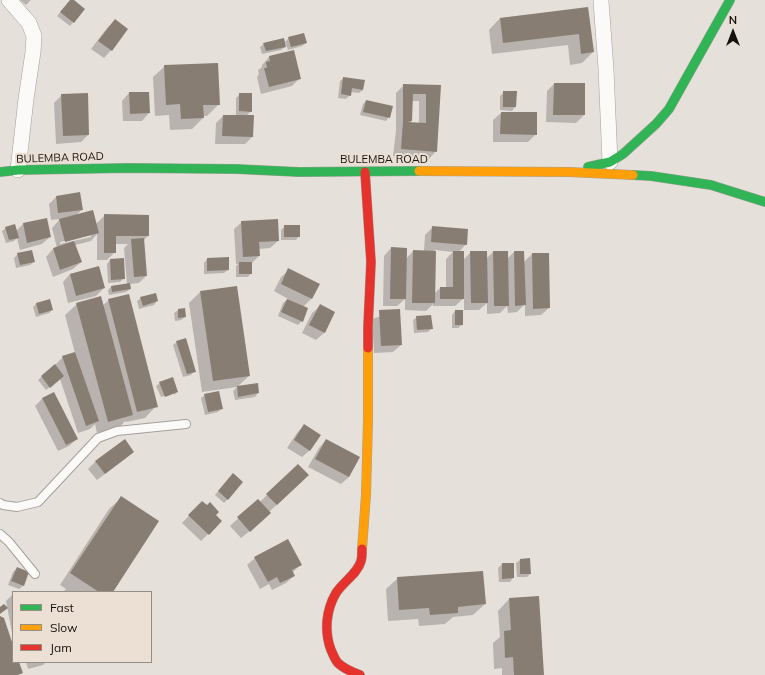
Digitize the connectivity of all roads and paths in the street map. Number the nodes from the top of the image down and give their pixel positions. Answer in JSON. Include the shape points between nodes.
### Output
{"nodes":[{"id":1,"x":9,"y":0,"type":"edge"},
{"id":2,"x":730,"y":0,"type":"edge"},
{"id":3,"x":601,"y":1,"type":"edge"},
{"id":4,"x":610,"y":162,"type":"junction"},
{"id":5,"x":18,"y":170,"type":"junction"},
{"id":6,"x":0,"y":172,"type":"edge"},
{"id":7,"x":365,"y":172,"type":"junction"},
{"id":8,"x":569,"y":172,"type":"junction"},
{"id":9,"x":765,"y":202,"type":"edge"},
{"id":10,"x":186,"y":424,"type":"dead end"},
{"id":11,"x":0,"y":503,"type":"edge"},
{"id":12,"x":0,"y":534,"type":"edge"},
{"id":13,"x":35,"y":574,"type":"dead end"},
{"id":14,"x":360,"y":675,"type":"edge"}],
"edges":[{"from":1,"to":5,"type":"street","via":[[30,23],[34,36]]},
{"from":2,"to":4,"type":"street","via":[[670,110],[623,154]]},
{"from":3,"to":4,"type":"street"},
{"from":4,"to":8,"type":"street"},
{"from":5,"to":6,"type":"street","name":"BULEMBA ROAD"},
{"from":5,"to":7,"type":"street","name":"BULEMBA ROAD","via":[[136,168]]},
{"from":7,"to":8,"type":"street","name":"BULEMBA ROAD"},
{"from":7,"to":14,"type":"street","via":[[371,262],[366,495],[361,561],[357,570],[340,588],[330,604],[326,626],[330,648],[337,662],[347,670]]},
{"from":8,"to":9,"type":"street","name":"BULEMBA ROAD","via":[[651,176],[711,185]]},
{"from":10,"to":11,"type":"lane","via":[[117,431],[98,438],[38,502],[17,506]]},
{"from":12,"to":13,"type":"lane"}]}
